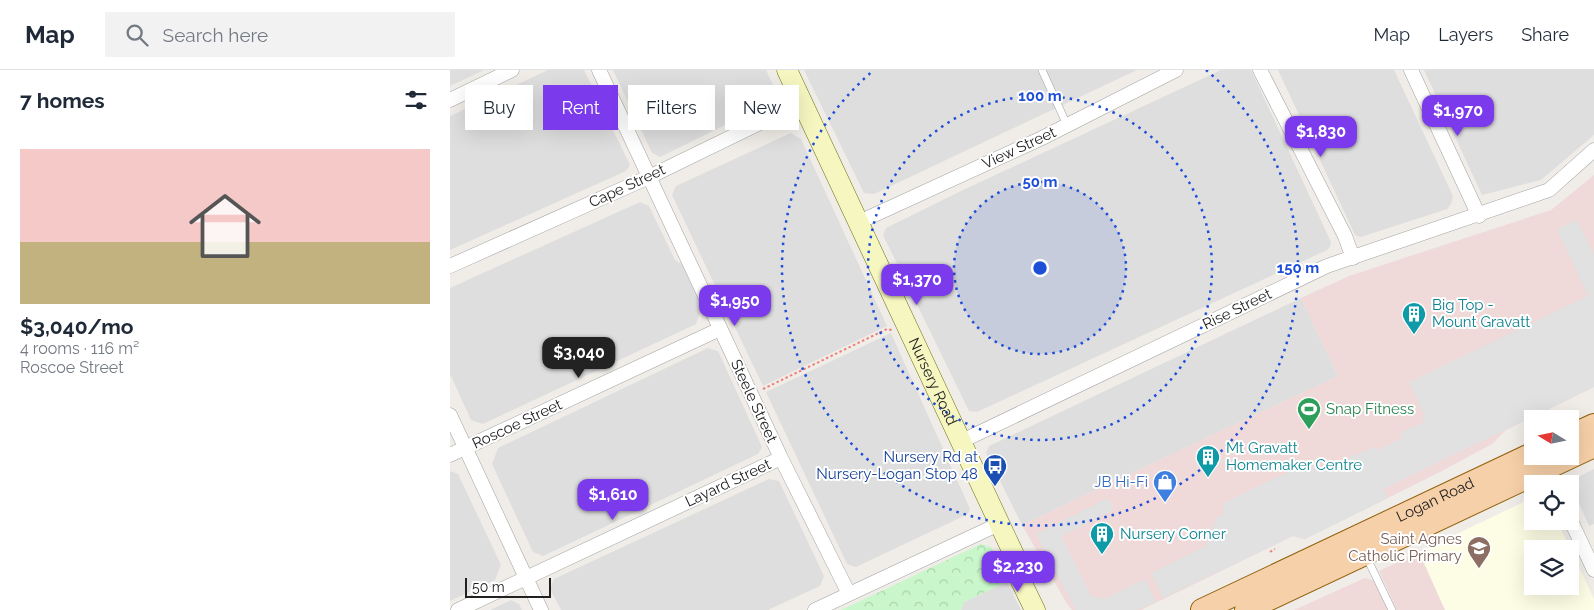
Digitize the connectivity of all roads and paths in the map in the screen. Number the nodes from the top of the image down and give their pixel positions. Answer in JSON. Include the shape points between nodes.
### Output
{"nodes":[{"id":1,"x":512,"y":70,"type":"edge"},
{"id":2,"x":599,"y":70,"type":"edge"},
{"id":3,"x":787,"y":70,"type":"edge"},
{"id":4,"x":1042,"y":70,"type":"edge"},
{"id":5,"x":1176,"y":70,"type":"edge"},
{"id":6,"x":1260,"y":70,"type":"edge"},
{"id":7,"x":1411,"y":70,"type":"edge"},
{"id":8,"x":450,"y":100,"type":"edge"},
{"id":9,"x":803,"y":102,"type":"junction"},
{"id":10,"x":1067,"y":125,"type":"junction"},
{"id":11,"x":1594,"y":150,"type":"edge"},
{"id":12,"x":649,"y":177,"type":"junction"},
{"id":13,"x":1478,"y":216,"type":"junction"},
{"id":14,"x":858,"y":222,"type":"junction"},
{"id":15,"x":1353,"y":258,"type":"junction"},
{"id":16,"x":450,"y":266,"type":"edge"},
{"id":17,"x":720,"y":329,"type":"junction"},
{"id":18,"x":892,"y":330,"type":"dead end"},
{"id":19,"x":751,"y":395,"type":"junction"},
{"id":20,"x":450,"y":415,"type":"edge"},
{"id":21,"x":1594,"y":425,"type":"edge"},
{"id":22,"x":1579,"y":432,"type":"edge"},
{"id":23,"x":962,"y":441,"type":"junction"},
{"id":24,"x":1594,"y":446,"type":"edge"},
{"id":25,"x":465,"y":448,"type":"junction"},
{"id":26,"x":450,"y":455,"type":"edge"},
{"id":27,"x":780,"y":458,"type":"junction"},
{"id":28,"x":1544,"y":469,"type":"edge"},
{"id":29,"x":999,"y":524,"type":"junction"},
{"id":30,"x":1575,"y":530,"type":"edge"},
{"id":31,"x":1275,"y":549,"type":"dead end"},
{"id":32,"x":1270,"y":552,"type":"dead end"},
{"id":33,"x":1365,"y":554,"type":"junction"},
{"id":34,"x":1015,"y":557,"type":"junction"},
{"id":35,"x":1594,"y":570,"type":"edge"},
{"id":36,"x":526,"y":578,"type":"junction"},
{"id":37,"x":849,"y":594,"type":"junction"},
{"id":38,"x":458,"y":610,"type":"edge"},
{"id":39,"x":541,"y":610,"type":"edge"},
{"id":40,"x":814,"y":610,"type":"edge"},
{"id":41,"x":1035,"y":610,"type":"edge"},
{"id":42,"x":1046,"y":610,"type":"edge"},
{"id":43,"x":1202,"y":610,"type":"edge"},
{"id":44,"x":1246,"y":610,"type":"edge"},
{"id":45,"x":1392,"y":610,"type":"edge"}],
"edges":[{"from":1,"to":8,"type":"street"},
{"from":2,"to":12,"type":"street","name":"Steele Street"},
{"from":3,"to":9,"type":"main road","name":"Nursery Road"},
{"from":4,"to":10,"type":"lane"},
{"from":5,"to":10,"type":"street","name":"View Street"},
{"from":6,"to":15,"type":"street","via":[[1345,236]]},
{"from":7,"to":13,"type":"street"},
{"from":9,"to":12,"type":"street","name":"Cape Street"},
{"from":9,"to":14,"type":"main road","name":"Nursery Road"},
{"from":10,"to":14,"type":"street","name":"View Street"},
{"from":11,"to":13,"type":"street","name":"Rise Street","via":[[1549,190]]},
{"from":12,"to":16,"type":"street","name":"Cape Street"},
{"from":12,"to":17,"type":"street","name":"Steele Street"},
{"from":13,"to":15,"type":"street","name":"Rise Street"},
{"from":14,"to":23,"type":"main road","name":"Nursery Road"},
{"from":15,"to":23,"type":"street","name":"Rise Street","via":[[1326,266]]},
{"from":17,"to":19,"type":"street","name":"Steele Street"},
{"from":17,"to":25,"type":"street","name":"Roscoe Street"},
{"from":18,"to":19,"type":"path","via":[[887,329]]},
{"from":19,"to":27,"type":"street","name":"Steele Street"},
{"from":20,"to":25,"type":"street"},
{"from":21,"to":22,"type":"main road"},
{"from":23,"to":29,"type":"main road","name":"Nursery Road"},
{"from":24,"to":28,"type":"main road","name":"Logan Road"},
{"from":25,"to":26,"type":"street","name":"Roscoe Street"},
{"from":25,"to":36,"type":"street"},
{"from":27,"to":36,"type":"street","name":"Layard Street"},
{"from":27,"to":37,"type":"street","name":"Steele Street"},
{"from":28,"to":33,"type":"main road","name":"Logan Road"},
{"from":28,"to":43,"type":"main road","name":"Logan Road"},
{"from":29,"to":34,"type":"main road","name":"Nursery Road"},
{"from":29,"to":37,"type":"street"},
{"from":30,"to":35,"type":"street"},
{"from":31,"to":32,"type":"path"},
{"from":33,"to":44,"type":"main road","name":"Logan Road"},
{"from":33,"to":45,"type":"lane"},
{"from":34,"to":41,"type":"main road","name":"Nursery Road","via":[[1017,573]]},
{"from":34,"to":42,"type":"main road","name":"Nursery Road","via":[[1026,569]]},
{"from":36,"to":38,"type":"street","name":"Layard Street"},
{"from":36,"to":39,"type":"street"},
{"from":37,"to":40,"type":"street"}]}
